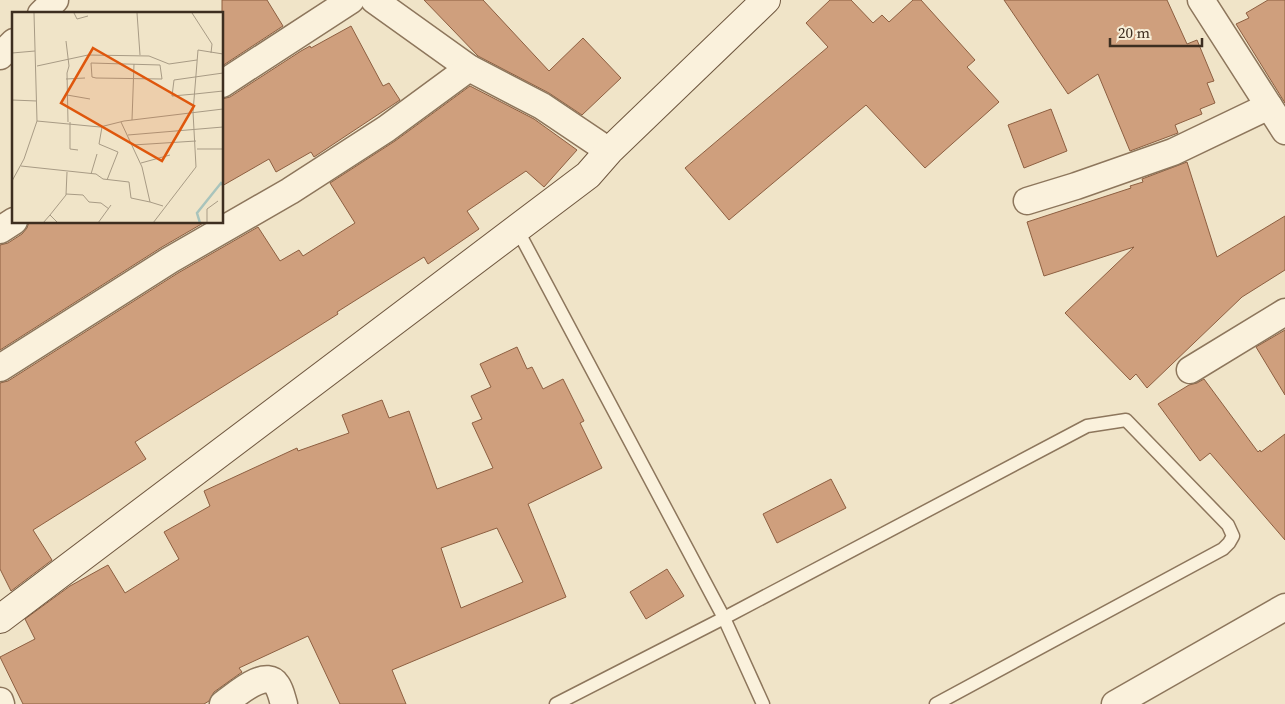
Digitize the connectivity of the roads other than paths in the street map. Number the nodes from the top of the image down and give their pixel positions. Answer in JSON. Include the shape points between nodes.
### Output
{"nodes":[{"id":1,"x":55,"y":0,"type":"edge"},
{"id":2,"x":351,"y":0,"type":"edge"},
{"id":3,"x":374,"y":0,"type":"edge"},
{"id":4,"x":766,"y":0,"type":"edge"},
{"id":5,"x":1201,"y":0,"type":"edge"},
{"id":6,"x":43,"y":12,"type":"edge"},
{"id":7,"x":12,"y":44,"type":"edge"},
{"id":8,"x":0,"y":56,"type":"edge"},
{"id":9,"x":469,"y":68,"type":"junction"},
{"id":10,"x":224,"y":83,"type":"edge"},
{"id":11,"x":1269,"y":106,"type":"junction"},
{"id":12,"x":1285,"y":131,"type":"edge"},
{"id":13,"x":610,"y":152,"type":"junction"},
{"id":14,"x":1027,"y":201,"type":"dead end"},
{"id":15,"x":12,"y":222,"type":"edge"},
{"id":16,"x":517,"y":229,"type":"junction"},
{"id":17,"x":0,"y":230,"type":"edge"},
{"id":18,"x":1285,"y":312,"type":"edge"},
{"id":19,"x":0,"y":368,"type":"edge"},
{"id":20,"x":1190,"y":370,"type":"dead end"},
{"id":21,"x":1285,"y":607,"type":"edge"},
{"id":22,"x":724,"y":618,"type":"junction"},
{"id":23,"x":0,"y":619,"type":"edge"},
{"id":24,"x":223,"y":704,"type":"edge"},
{"id":25,"x":284,"y":704,"type":"edge"},
{"id":26,"x":556,"y":704,"type":"edge"},
{"id":27,"x":763,"y":704,"type":"edge"},
{"id":28,"x":936,"y":704,"type":"edge"},
{"id":29,"x":1115,"y":704,"type":"edge"}],
"edges":[{"from":1,"to":6,"type":"street"},
{"from":2,"to":10,"type":"street"},
{"from":3,"to":9,"type":"street"},
{"from":4,"to":13,"type":"street"},
{"from":5,"to":11,"type":"street"},
{"from":7,"to":8,"type":"street"},
{"from":9,"to":13,"type":"street","via":[[542,106]]},
{"from":9,"to":19,"type":"street","via":[[290,191],[170,260]]},
{"from":11,"to":12,"type":"street"},
{"from":11,"to":14,"type":"street","via":[[1173,152]]},
{"from":13,"to":16,"type":"street","via":[[588,175]]},
{"from":15,"to":17,"type":"street"},
{"from":16,"to":22,"type":"lane"},
{"from":16,"to":23,"type":"street"},
{"from":18,"to":20,"type":"street"},
{"from":21,"to":29,"type":"street"},
{"from":22,"to":26,"type":"lane"},
{"from":22,"to":27,"type":"lane"},
{"from":22,"to":28,"type":"lane","via":[[1088,426],[1113,421],[1126,420],[1228,524],[1232,536],[1223,549]]},
{"from":24,"to":25,"type":"street","via":[[257,680],[265,678],[277,684]]}]}
